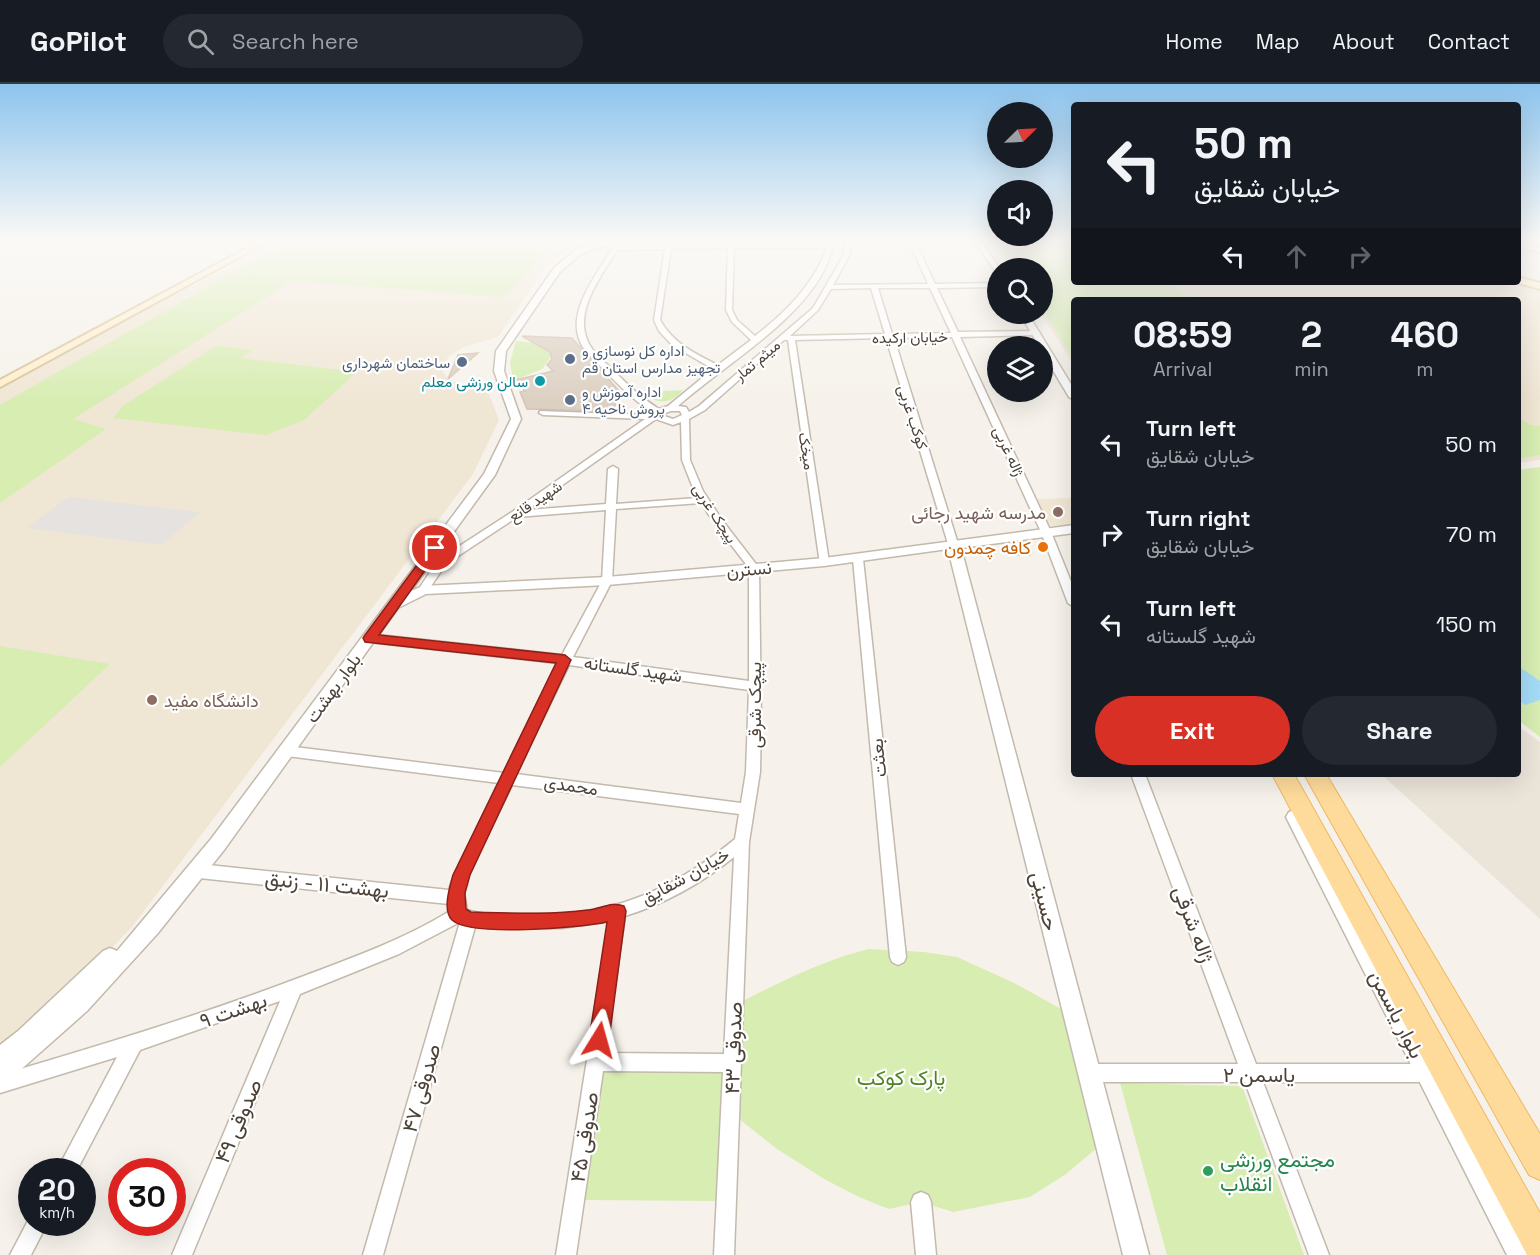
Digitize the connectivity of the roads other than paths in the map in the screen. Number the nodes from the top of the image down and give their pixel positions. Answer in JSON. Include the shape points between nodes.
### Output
{"nodes":[{"id":1,"x":158,"y":294,"type":"edge"},
{"id":2,"x":159,"y":294,"type":"edge"},
{"id":3,"x":533,"y":294,"type":"edge"},
{"id":4,"x":540,"y":294,"type":"edge"},
{"id":5,"x":590,"y":294,"type":"edge"},
{"id":6,"x":661,"y":294,"type":"edge"},
{"id":7,"x":730,"y":294,"type":"edge"},
{"id":8,"x":803,"y":294,"type":"edge"},
{"id":9,"x":826,"y":294,"type":"edge"},
{"id":10,"x":876,"y":294,"type":"edge"},
{"id":11,"x":937,"y":294,"type":"edge"},
{"id":12,"x":1030,"y":324,"type":"edge"},
{"id":13,"x":1040,"y":324,"type":"edge"},
{"id":14,"x":1036,"y":333,"type":"junction"},
{"id":15,"x":956,"y":336,"type":"junction"},
{"id":16,"x":890,"y":337,"type":"junction"},
{"id":17,"x":754,"y":339,"type":"junction"},
{"id":18,"x":788,"y":339,"type":"junction"},
{"id":19,"x":718,"y":368,"type":"junction"},
{"id":20,"x":14,"y":370,"type":"junction"},
{"id":21,"x":1071,"y":372,"type":"edge"},
{"id":22,"x":0,"y":383,"type":"edge"},
{"id":23,"x":624,"y":386,"type":"junction"},
{"id":24,"x":720,"y":392,"type":"junction"},
{"id":25,"x":1071,"y":392,"type":"edge"},
{"id":26,"x":673,"y":408,"type":"junction"},
{"id":27,"x":543,"y":413,"type":"dead end"},
{"id":28,"x":657,"y":414,"type":"junction"},
{"id":29,"x":680,"y":421,"type":"junction"},
{"id":30,"x":639,"y":429,"type":"junction"},
{"id":31,"x":613,"y":469,"type":"dead end"},
{"id":32,"x":703,"y":500,"type":"junction"},
{"id":33,"x":611,"y":508,"type":"junction"},
{"id":34,"x":515,"y":514,"type":"junction"},
{"id":35,"x":1071,"y":529,"type":"edge"},
{"id":36,"x":1046,"y":532,"type":"junction"},
{"id":37,"x":954,"y":547,"type":"junction"},
{"id":38,"x":438,"y":555,"type":"junction"},
{"id":39,"x":858,"y":559,"type":"junction"},
{"id":40,"x":824,"y":562,"type":"junction"},
{"id":41,"x":754,"y":568,"type":"junction"},
{"id":42,"x":607,"y":581,"type":"junction"},
{"id":43,"x":423,"y":590,"type":"junction"},
{"id":44,"x":1071,"y":595,"type":"edge"},
{"id":45,"x":393,"y":606,"type":"junction"},
{"id":46,"x":369,"y":638,"type":"junction"},
{"id":47,"x":565,"y":660,"type":"junction"},
{"id":48,"x":754,"y":686,"type":"junction"},
{"id":49,"x":287,"y":751,"type":"junction"},
{"id":50,"x":508,"y":777,"type":"junction"},
{"id":51,"x":1139,"y":777,"type":"edge"},
{"id":52,"x":1275,"y":777,"type":"edge"},
{"id":53,"x":1285,"y":777,"type":"edge"},
{"id":54,"x":1317,"y":777,"type":"edge"},
{"id":55,"x":1327,"y":777,"type":"edge"},
{"id":56,"x":747,"y":808,"type":"junction"},
{"id":57,"x":742,"y":842,"type":"junction"},
{"id":58,"x":199,"y":871,"type":"junction"},
{"id":59,"x":461,"y":911,"type":"junction"},
{"id":60,"x":618,"y":911,"type":"junction"},
{"id":61,"x":898,"y":957,"type":"dead end"},
{"id":62,"x":294,"y":988,"type":"junction"},
{"id":63,"x":134,"y":1044,"type":"junction"},
{"id":64,"x":0,"y":1059,"type":"edge"},
{"id":65,"x":596,"y":1062,"type":"junction"},
{"id":66,"x":732,"y":1063,"type":"junction"},
{"id":67,"x":0,"y":1073,"type":"edge"},
{"id":68,"x":1090,"y":1073,"type":"junction"},
{"id":69,"x":1427,"y":1073,"type":"junction"},
{"id":70,"x":1251,"y":1074,"type":"junction"},
{"id":71,"x":0,"y":1084,"type":"edge"},
{"id":72,"x":1540,"y":1135,"type":"edge"},
{"id":73,"x":73,"y":1158,"type":"edge"},
{"id":74,"x":1540,"y":1164,"type":"edge"},
{"id":75,"x":921,"y":1202,"type":"dead end"},
{"id":76,"x":30,"y":1236,"type":"edge"},
{"id":77,"x":1540,"y":1245,"type":"edge"},
{"id":78,"x":20,"y":1255,"type":"edge"},
{"id":79,"x":182,"y":1255,"type":"edge"},
{"id":80,"x":373,"y":1255,"type":"edge"},
{"id":81,"x":566,"y":1255,"type":"edge"},
{"id":82,"x":723,"y":1255,"type":"edge"},
{"id":83,"x":926,"y":1255,"type":"edge"},
{"id":84,"x":1136,"y":1255,"type":"edge"},
{"id":85,"x":1319,"y":1255,"type":"edge"},
{"id":86,"x":1521,"y":1255,"type":"edge"}],
"edges":[{"from":1,"to":20,"type":"main road"},
{"from":2,"to":20,"type":"main road"},
{"from":3,"to":64,"type":"street","name":"بلوار بهشت","via":[[492,351],[490,372],[505,420],[480,474],[188,868],[87,983]]},
{"from":4,"to":38,"type":"street","name":"بلوار بهشت","via":[[501,351],[499,371],[516,419],[514,426]]},
{"from":5,"to":23,"type":"street","via":[[580,314],[580,331],[588,349]]},
{"from":6,"to":19,"type":"street","via":[[657,320],[660,328],[677,346]]},
{"from":7,"to":17,"type":"street","via":[[729,310]]},
{"from":8,"to":17,"type":"street","name":"میثم تمار"},
{"from":9,"to":18,"type":"street","name":"میثم تمار"},
{"from":10,"to":16,"type":"street","name":"کوکب غربی"},
{"from":11,"to":15,"type":"street","name":"ژاله غربی"},
{"from":12,"to":14,"type":"street"},
{"from":13,"to":21,"type":"street"},
{"from":14,"to":15,"type":"street","name":"خیابان ارکیده"},
{"from":14,"to":25,"type":"street"},
{"from":15,"to":16,"type":"street","name":"خیابان ارکیده"},
{"from":15,"to":36,"type":"street","name":"ژاله غربی"},
{"from":16,"to":18,"type":"street","name":"خیابان ارکیده"},
{"from":16,"to":37,"type":"street","name":"کوکب غربی"},
{"from":17,"to":19,"type":"street","name":"میثم تمار"},
{"from":18,"to":24,"type":"street","name":"میثم تمار"},
{"from":18,"to":40,"type":"street","name":"میخک"},
{"from":19,"to":26,"type":"street","name":"میثم تمار"},
{"from":20,"to":22,"type":"main road"},
{"from":23,"to":26,"type":"street","via":[[648,402]]},
{"from":23,"to":28,"type":"street"},
{"from":24,"to":26,"type":"street","via":[[698,406]]},
{"from":24,"to":29,"type":"street"},
{"from":26,"to":28,"type":"street"},
{"from":26,"to":29,"type":"street","via":[[686,411]]},
{"from":27,"to":28,"type":"street"},
{"from":28,"to":29,"type":"street"},
{"from":28,"to":30,"type":"street"},
{"from":29,"to":30,"type":"street"},
{"from":29,"to":32,"type":"street","name":"پیچک غربی","via":[[686,460]]},
{"from":30,"to":34,"type":"street","name":"شهید قانع"},
{"from":31,"to":33,"type":"street"},
{"from":32,"to":33,"type":"street"},
{"from":32,"to":41,"type":"street","name":"پیچک غربی"},
{"from":33,"to":34,"type":"street"},
{"from":33,"to":42,"type":"street"},
{"from":34,"to":38,"type":"street","name":"شهید قانع"},
{"from":35,"to":36,"type":"street","name":"نسترن"},
{"from":36,"to":37,"type":"street","name":"نسترن"},
{"from":36,"to":44,"type":"street"},
{"from":37,"to":39,"type":"street","name":"نسترن"},
{"from":37,"to":68,"type":"street","name":"حسینی"},
{"from":38,"to":43,"type":"street"},
{"from":38,"to":45,"type":"street","name":"بلوار بهشت"},
{"from":39,"to":40,"type":"street","name":"نسترن"},
{"from":39,"to":61,"type":"street","name":"بعثت"},
{"from":40,"to":41,"type":"street","name":"نسترن"},
{"from":41,"to":42,"type":"street","name":"نسترن"},
{"from":41,"to":48,"type":"street","name":"پیچک شرقی"},
{"from":42,"to":43,"type":"street","name":"نسترن"},
{"from":42,"to":47,"type":"street"},
{"from":43,"to":45,"type":"street"},
{"from":45,"to":46,"type":"street","name":"بلوار بهشت"},
{"from":46,"to":47,"type":"street","name":"شهید گلستانه"},
{"from":46,"to":49,"type":"street","name":"بلوار بهشت"},
{"from":47,"to":48,"type":"street","name":"شهید گلستانه"},
{"from":47,"to":50,"type":"street"},
{"from":48,"to":56,"type":"street","name":"پیچک شرقی","via":[[753,772]]},
{"from":49,"to":50,"type":"street","name":"محمدی"},
{"from":49,"to":58,"type":"street","name":"بلوار بهشت"},
{"from":50,"to":56,"type":"street","name":"محمدی"},
{"from":50,"to":59,"type":"street","via":[[461,875]]},
{"from":51,"to":70,"type":"street","name":"ژاله شرقی"},
{"from":52,"to":69,"type":"street","name":"بلوار یاسمن"},
{"from":53,"to":77,"type":"main road"},
{"from":54,"to":74,"type":"main road"},
{"from":55,"to":72,"type":"street"},
{"from":56,"to":57,"type":"street","name":"پیچک شرقی"},
{"from":57,"to":60,"type":"street","name":"خیابان شقایق","via":[[687,879]]},
{"from":57,"to":66,"type":"street","name":"صدوقی ۴۳"},
{"from":58,"to":59,"type":"street","name":"بهشت ۱۱ - زنبق"},
{"from":58,"to":67,"type":"street","name":"بلوار بهشت","via":[[103,982],[33,1048]]},
{"from":59,"to":60,"type":"street","name":"خیابان شقایق","via":[[562,920]]},
{"from":59,"to":62,"type":"street","name":"بهشت ۹","via":[[416,940]]},
{"from":59,"to":80,"type":"street","name":"صدوقی ۴۷"},
{"from":60,"to":65,"type":"street","name":"صدوقی ۴۵"},
{"from":62,"to":63,"type":"street","name":"بهشت ۹"},
{"from":62,"to":79,"type":"street","name":"صدوقی ۴۹"},
{"from":63,"to":71,"type":"street","name":"بهشت ۹"},
{"from":63,"to":73,"type":"street"},
{"from":65,"to":66,"type":"street"},
{"from":65,"to":81,"type":"street","name":"صدوقی ۴۵"},
{"from":66,"to":82,"type":"street","name":"صدوقی ۴۳"},
{"from":68,"to":70,"type":"street","name":"یاسمن ۲"},
{"from":68,"to":84,"type":"street","name":"حسینی"},
{"from":69,"to":70,"type":"street","name":"یاسمن ۲"},
{"from":69,"to":86,"type":"street","name":"بلوار یاسمن"},
{"from":70,"to":85,"type":"street","name":"ژاله شرقی"},
{"from":75,"to":83,"type":"street"},
{"from":76,"to":78,"type":"street"}]}
